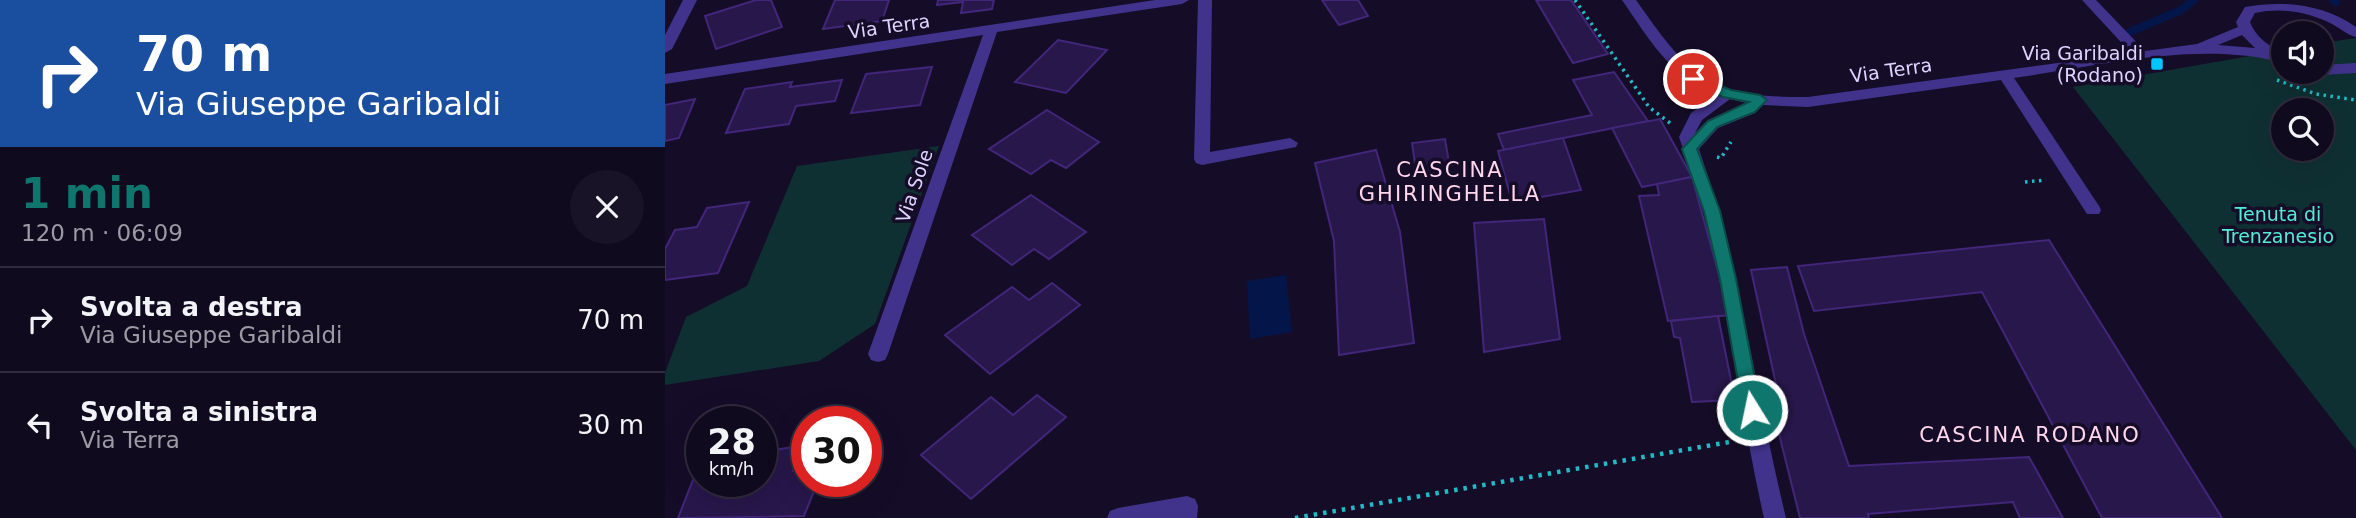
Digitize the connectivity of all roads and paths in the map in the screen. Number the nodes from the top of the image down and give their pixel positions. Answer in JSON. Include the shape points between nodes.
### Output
{"nodes":[{"id":1,"x":690,"y":0,"type":"edge"},
{"id":2,"x":1182,"y":0,"type":"edge"},
{"id":3,"x":1205,"y":0,"type":"edge"},
{"id":4,"x":1575,"y":0,"type":"edge"},
{"id":5,"x":1629,"y":0,"type":"edge"},
{"id":6,"x":2089,"y":0,"type":"edge"},
{"id":7,"x":2296,"y":0,"type":"edge"},
{"id":8,"x":2256,"y":3,"type":"edge"},
{"id":9,"x":2312,"y":10,"type":"junction"},
{"id":10,"x":2329,"y":16,"type":"junction"},
{"id":11,"x":2356,"y":21,"type":"edge"},
{"id":12,"x":2245,"y":29,"type":"junction"},
{"id":13,"x":669,"y":31,"type":"edge"},
{"id":14,"x":991,"y":31,"type":"junction"},
{"id":15,"x":2356,"y":33,"type":"edge"},
{"id":16,"x":2198,"y":48,"type":"junction"},
{"id":17,"x":665,"y":50,"type":"edge"},
{"id":18,"x":2271,"y":52,"type":"edge"},
{"id":19,"x":2142,"y":55,"type":"junction"},
{"id":20,"x":2271,"y":56,"type":"edge"},
{"id":21,"x":665,"y":67,"type":"edge"},
{"id":22,"x":2334,"y":70,"type":"edge"},
{"id":23,"x":2353,"y":71,"type":"edge"},
{"id":24,"x":2004,"y":74,"type":"junction"},
{"id":25,"x":684,"y":76,"type":"junction"},
{"id":26,"x":665,"y":79,"type":"edge"},
{"id":27,"x":1728,"y":94,"type":"junction"},
{"id":28,"x":1760,"y":100,"type":"junction"},
{"id":29,"x":1290,"y":143,"type":"dead end"},
{"id":30,"x":1689,"y":149,"type":"junction"},
{"id":31,"x":2092,"y":210,"type":"dead end"},
{"id":32,"x":878,"y":354,"type":"dead end"},
{"id":33,"x":1756,"y":437,"type":"junction"},
{"id":34,"x":1186,"y":512,"type":"edge"},
{"id":35,"x":1118,"y":518,"type":"edge"},
{"id":36,"x":1295,"y":518,"type":"edge"},
{"id":37,"x":1775,"y":518,"type":"edge"}],
"edges":[{"from":1,"to":13,"type":"street"},
{"from":2,"to":14,"type":"street","name":"Via Terra"},
{"from":3,"to":29,"type":"street","via":[[1202,159]]},
{"from":4,"to":30,"type":"path","via":[[1650,107],[1667,120]]},
{"from":5,"to":27,"type":"street","name":"Via Terra","via":[[1675,64],[1705,86]]},
{"from":6,"to":19,"type":"street"},
{"from":7,"to":9,"type":"street"},
{"from":8,"to":9,"type":"street"},
{"from":8,"to":12,"type":"street","via":[[2245,15]]},
{"from":9,"to":10,"type":"street"},
{"from":10,"to":11,"type":"street"},
{"from":10,"to":15,"type":"street"},
{"from":12,"to":16,"type":"street","name":"Via Terra"},
{"from":12,"to":18,"type":"street"},
{"from":13,"to":17,"type":"street"},
{"from":14,"to":25,"type":"street","name":"Via Terra"},
{"from":14,"to":32,"type":"street","name":"Via Sole"},
{"from":16,"to":19,"type":"street","name":"Via Terra"},
{"from":16,"to":20,"type":"street","name":"Via Terra"},
{"from":19,"to":24,"type":"street","name":"Via Terra"},
{"from":21,"to":25,"type":"street"},
{"from":22,"to":23,"type":"street"},
{"from":24,"to":28,"type":"street","name":"Via Terra","via":[[1808,102]]},
{"from":24,"to":31,"type":"street"},
{"from":25,"to":26,"type":"street","name":"Via Terra"},
{"from":27,"to":28,"type":"street","name":"Via Terra"},
{"from":27,"to":30,"type":"street","via":[[1690,124]]},
{"from":28,"to":30,"type":"street","via":[[1713,124]]},
{"from":30,"to":33,"type":"street","via":[[1712,211],[1726,268]]},
{"from":33,"to":36,"type":"path"},
{"from":33,"to":37,"type":"street"},
{"from":34,"to":35,"type":"street"}]}
